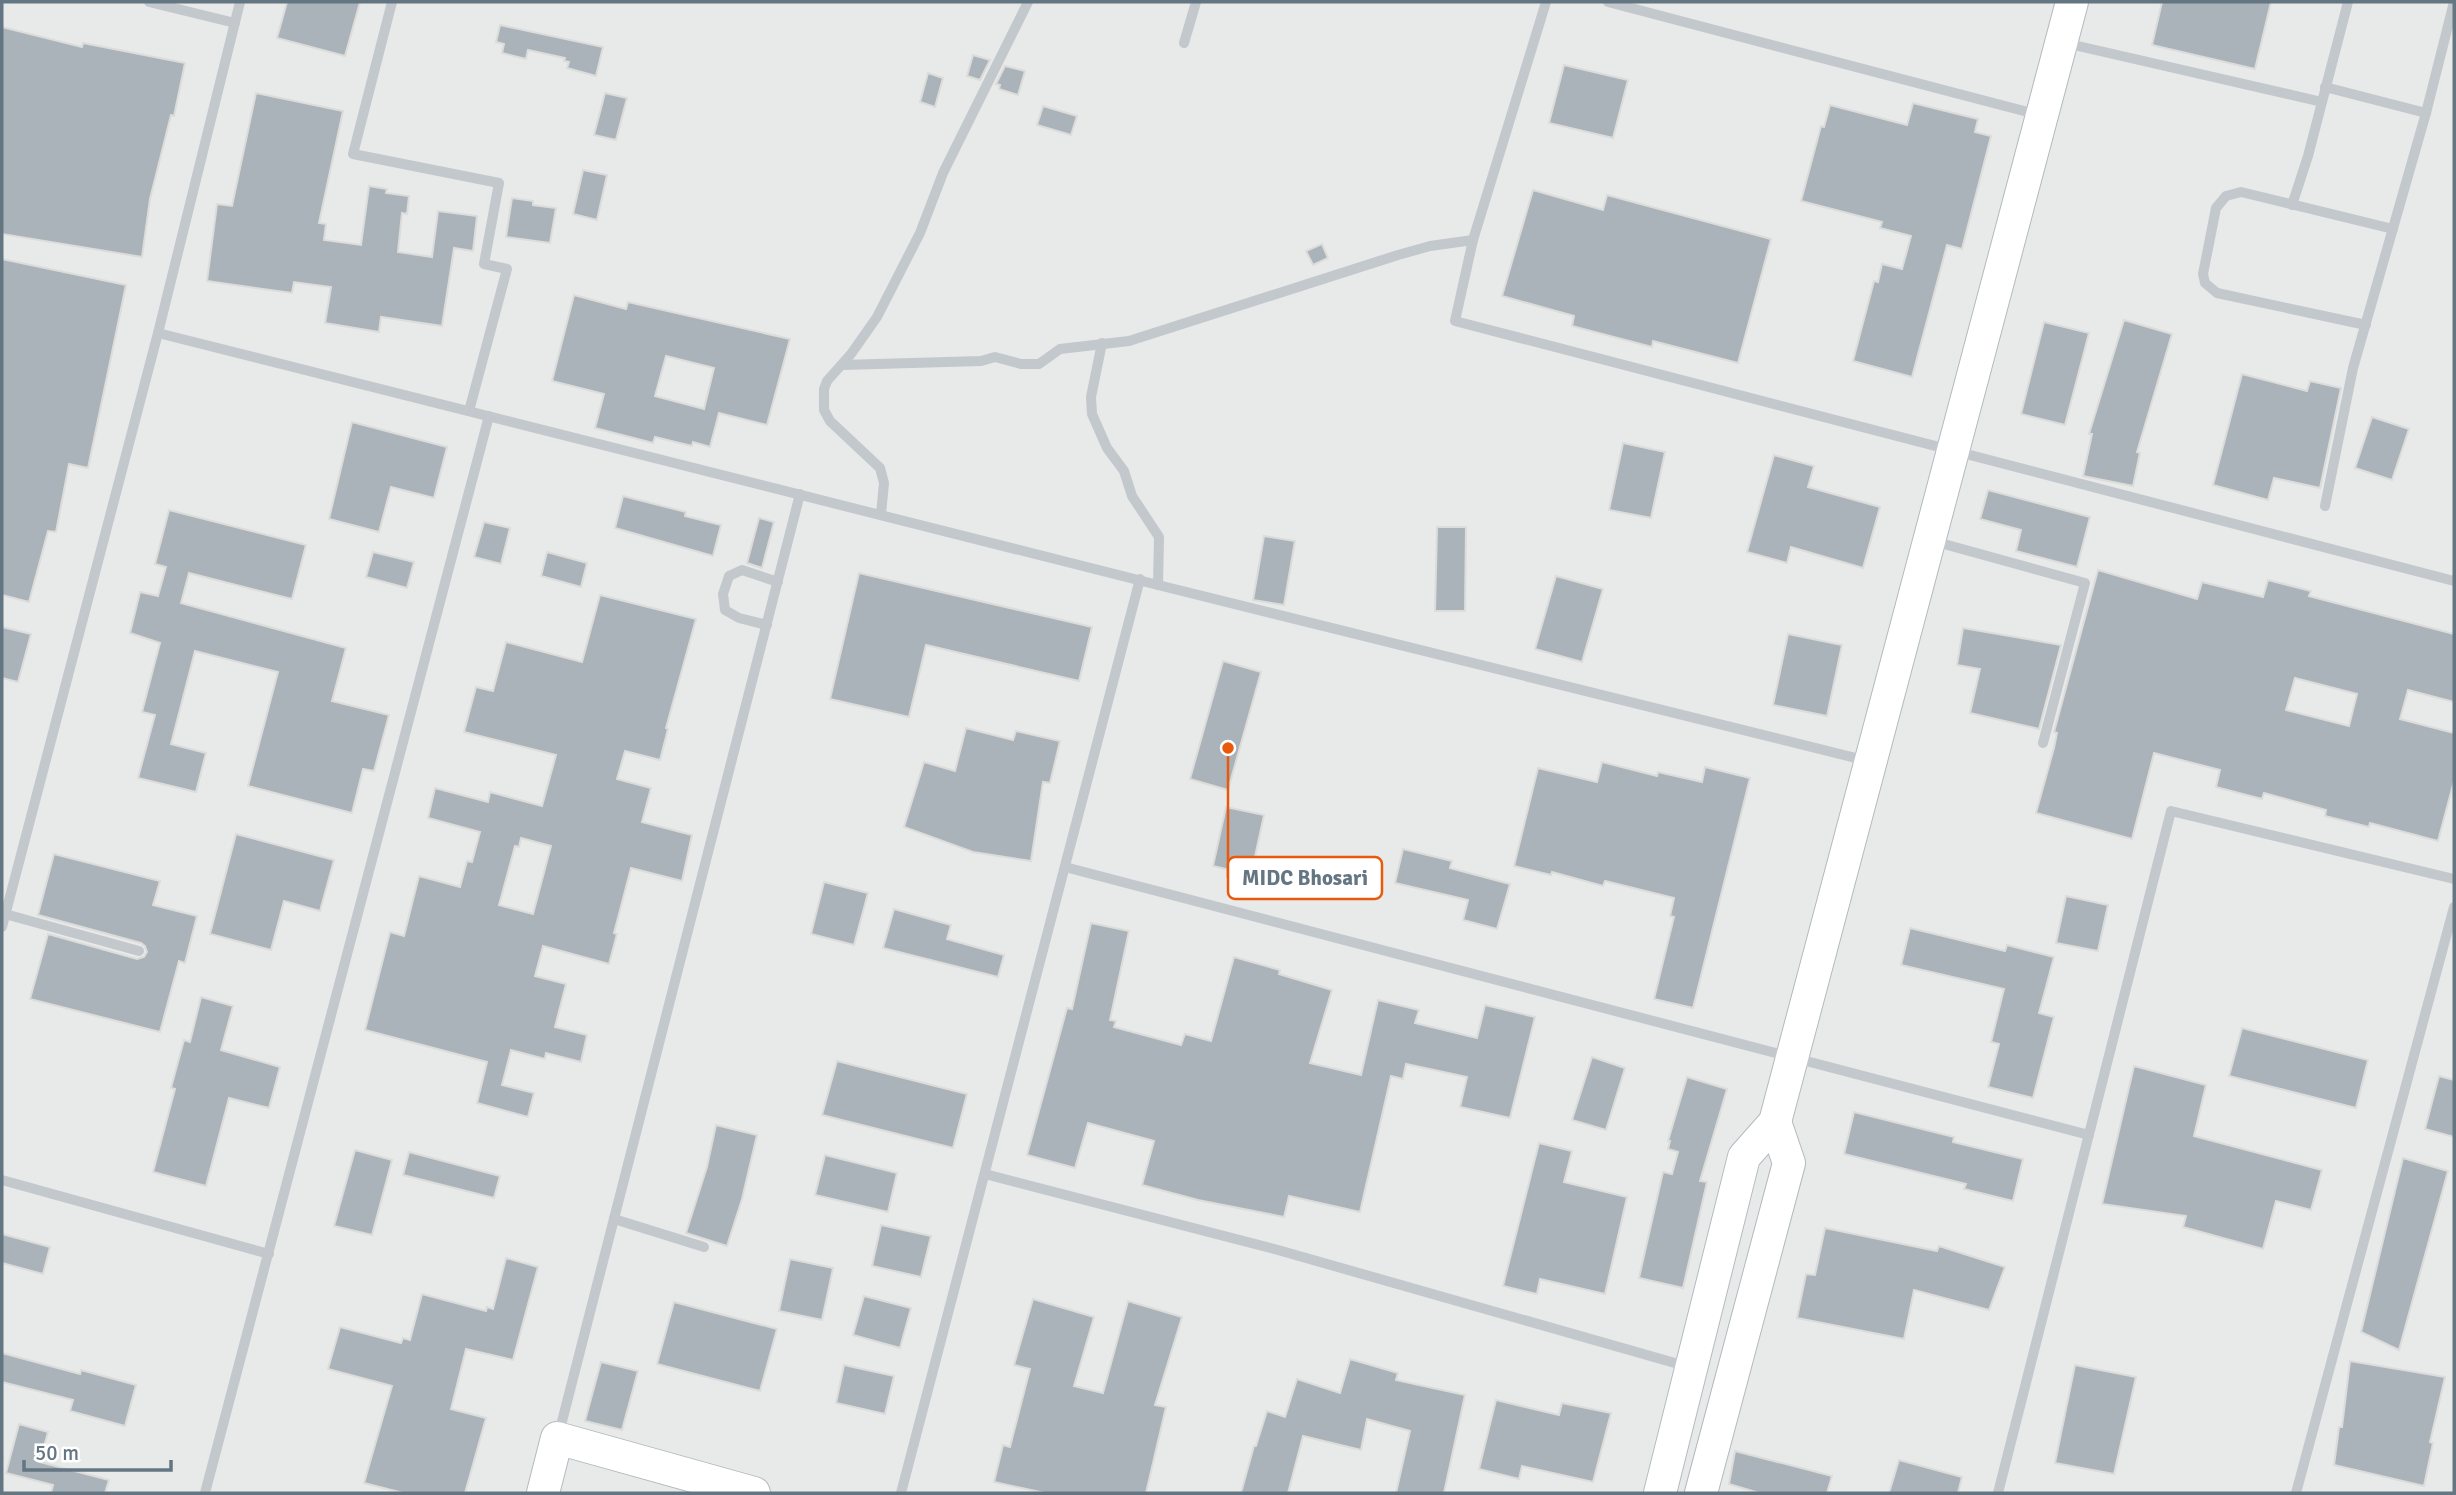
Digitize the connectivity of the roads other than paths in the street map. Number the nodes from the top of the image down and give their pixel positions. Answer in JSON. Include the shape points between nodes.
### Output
{"nodes":[{"id":1,"x":149,"y":2,"type":"edge"},
{"id":2,"x":240,"y":2,"type":"edge"},
{"id":3,"x":392,"y":2,"type":"edge"},
{"id":4,"x":1028,"y":2,"type":"edge"},
{"id":5,"x":1196,"y":2,"type":"edge"},
{"id":6,"x":1546,"y":2,"type":"edge"},
{"id":7,"x":1608,"y":2,"type":"edge"},
{"id":8,"x":2072,"y":2,"type":"edge"},
{"id":9,"x":2348,"y":2,"type":"edge"},
{"id":10,"x":2454,"y":2,"type":"edge"},
{"id":11,"x":235,"y":23,"type":"junction"},
{"id":12,"x":1184,"y":43,"type":"dead end"},
{"id":13,"x":2061,"y":43,"type":"junction"},
{"id":14,"x":2325,"y":87,"type":"junction"},
{"id":15,"x":2322,"y":102,"type":"junction"},
{"id":16,"x":2426,"y":113,"type":"junction"},
{"id":17,"x":2042,"y":116,"type":"junction"},
{"id":18,"x":2292,"y":205,"type":"junction"},
{"id":19,"x":2393,"y":229,"type":"junction"},
{"id":20,"x":1473,"y":240,"type":"junction"},
{"id":21,"x":2366,"y":326,"type":"junction"},
{"id":22,"x":158,"y":333,"type":"junction"},
{"id":23,"x":1102,"y":343,"type":"junction"},
{"id":24,"x":842,"y":365,"type":"junction"},
{"id":25,"x":469,"y":411,"type":"junction"},
{"id":26,"x":489,"y":416,"type":"junction"},
{"id":27,"x":1953,"y":451,"type":"junction"},
{"id":28,"x":800,"y":494,"type":"junction"},
{"id":29,"x":2325,"y":506,"type":"dead end"},
{"id":30,"x":881,"y":514,"type":"junction"},
{"id":31,"x":1930,"y":540,"type":"junction"},
{"id":32,"x":1140,"y":579,"type":"junction"},
{"id":33,"x":2454,"y":581,"type":"edge"},
{"id":34,"x":778,"y":582,"type":"junction"},
{"id":35,"x":1158,"y":585,"type":"junction"},
{"id":36,"x":766,"y":625,"type":"junction"},
{"id":37,"x":2043,"y":743,"type":"dead end"},
{"id":38,"x":1871,"y":762,"type":"junction"},
{"id":39,"x":1065,"y":867,"type":"junction"},
{"id":40,"x":2454,"y":879,"type":"edge"},
{"id":41,"x":7,"y":887,"type":"edge"},
{"id":42,"x":2454,"y":907,"type":"edge"},
{"id":43,"x":5,"y":914,"type":"junction"},
{"id":44,"x":2,"y":927,"type":"edge"},
{"id":45,"x":139,"y":951,"type":"dead end"},
{"id":46,"x":1793,"y":1058,"type":"junction"},
{"id":47,"x":1776,"y":1122,"type":"junction"},
{"id":48,"x":2089,"y":1135,"type":"junction"},
{"id":49,"x":985,"y":1174,"type":"junction"},
{"id":50,"x":2,"y":1180,"type":"edge"},
{"id":51,"x":614,"y":1219,"type":"junction"},
{"id":52,"x":704,"y":1247,"type":"dead end"},
{"id":53,"x":269,"y":1254,"type":"junction"},
{"id":54,"x":1692,"y":1367,"type":"junction"},
{"id":55,"x":557,"y":1438,"type":"junction"},
{"id":56,"x":205,"y":1493,"type":"edge"},
{"id":57,"x":543,"y":1493,"type":"edge"},
{"id":58,"x":754,"y":1493,"type":"edge"},
{"id":59,"x":901,"y":1493,"type":"edge"},
{"id":60,"x":1660,"y":1493,"type":"edge"},
{"id":61,"x":1701,"y":1493,"type":"edge"},
{"id":62,"x":1998,"y":1493,"type":"edge"},
{"id":63,"x":2296,"y":1493,"type":"edge"}],
"edges":[{"from":1,"to":11,"type":"lane"},
{"from":2,"to":11,"type":"lane"},
{"from":3,"to":25,"type":"lane","via":[[353,154],[499,183],[484,264],[507,269]]},
{"from":4,"to":24,"type":"lane","via":[[877,317]]},
{"from":5,"to":12,"type":"lane"},
{"from":6,"to":20,"type":"lane"},
{"from":7,"to":17,"type":"lane"},
{"from":8,"to":13,"type":"street"},
{"from":9,"to":14,"type":"lane"},
{"from":10,"to":16,"type":"lane"},
{"from":11,"to":22,"type":"lane"},
{"from":13,"to":15,"type":"lane"},
{"from":13,"to":17,"type":"street"},
{"from":14,"to":15,"type":"lane"},
{"from":14,"to":16,"type":"lane"},
{"from":15,"to":18,"type":"lane"},
{"from":16,"to":19,"type":"lane"},
{"from":17,"to":27,"type":"street"},
{"from":18,"to":19,"type":"lane"},
{"from":18,"to":21,"type":"lane","via":[[2241,192],[2226,196],[2216,208],[2205,283],[2217,293]]},
{"from":19,"to":21,"type":"lane"},
{"from":20,"to":23,"type":"lane","via":[[1430,246],[1129,341]]},
{"from":20,"to":27,"type":"lane","via":[[1455,321]]},
{"from":21,"to":29,"type":"lane"},
{"from":22,"to":25,"type":"lane"},
{"from":22,"to":41,"type":"lane"},
{"from":23,"to":24,"type":"lane","via":[[1060,349],[1042,363],[1031,365],[995,357]]},
{"from":23,"to":35,"type":"lane","via":[[1092,414],[1107,448],[1124,471],[1132,496],[1159,537]]},
{"from":24,"to":30,"type":"lane","via":[[827,381],[824,410],[880,468],[884,483]]},
{"from":25,"to":26,"type":"lane"},
{"from":26,"to":28,"type":"lane"},
{"from":26,"to":53,"type":"lane"},
{"from":27,"to":31,"type":"street"},
{"from":27,"to":33,"type":"lane"},
{"from":28,"to":30,"type":"lane"},
{"from":28,"to":34,"type":"lane"},
{"from":30,"to":32,"type":"lane"},
{"from":31,"to":37,"type":"lane","via":[[2085,583]]},
{"from":31,"to":38,"type":"street"},
{"from":32,"to":35,"type":"lane"},
{"from":32,"to":39,"type":"lane"},
{"from":34,"to":36,"type":"lane"},
{"from":34,"to":36,"type":"lane","via":[[742,570],[729,576],[723,594],[725,610]]},
{"from":35,"to":38,"type":"lane"},
{"from":36,"to":51,"type":"lane"},
{"from":38,"to":46,"type":"street"},
{"from":39,"to":46,"type":"lane"},
{"from":39,"to":49,"type":"lane"},
{"from":40,"to":48,"type":"lane","via":[[2171,811]]},
{"from":41,"to":43,"type":"lane"},
{"from":42,"to":63,"type":"lane"},
{"from":43,"to":44,"type":"lane"},
{"from":43,"to":45,"type":"lane"},
{"from":46,"to":47,"type":"street"},
{"from":46,"to":48,"type":"lane"},
{"from":47,"to":54,"type":"street","via":[[1744,1157]]},
{"from":47,"to":61,"type":"street","via":[[1789,1163]]},
{"from":48,"to":62,"type":"lane"},
{"from":49,"to":54,"type":"lane","via":[[1278,1250]]},
{"from":49,"to":59,"type":"lane"},
{"from":50,"to":53,"type":"lane"},
{"from":51,"to":52,"type":"lane"},
{"from":51,"to":55,"type":"lane"},
{"from":53,"to":56,"type":"lane"},
{"from":54,"to":60,"type":"street"},
{"from":55,"to":57,"type":"street"},
{"from":55,"to":58,"type":"street"}]}
